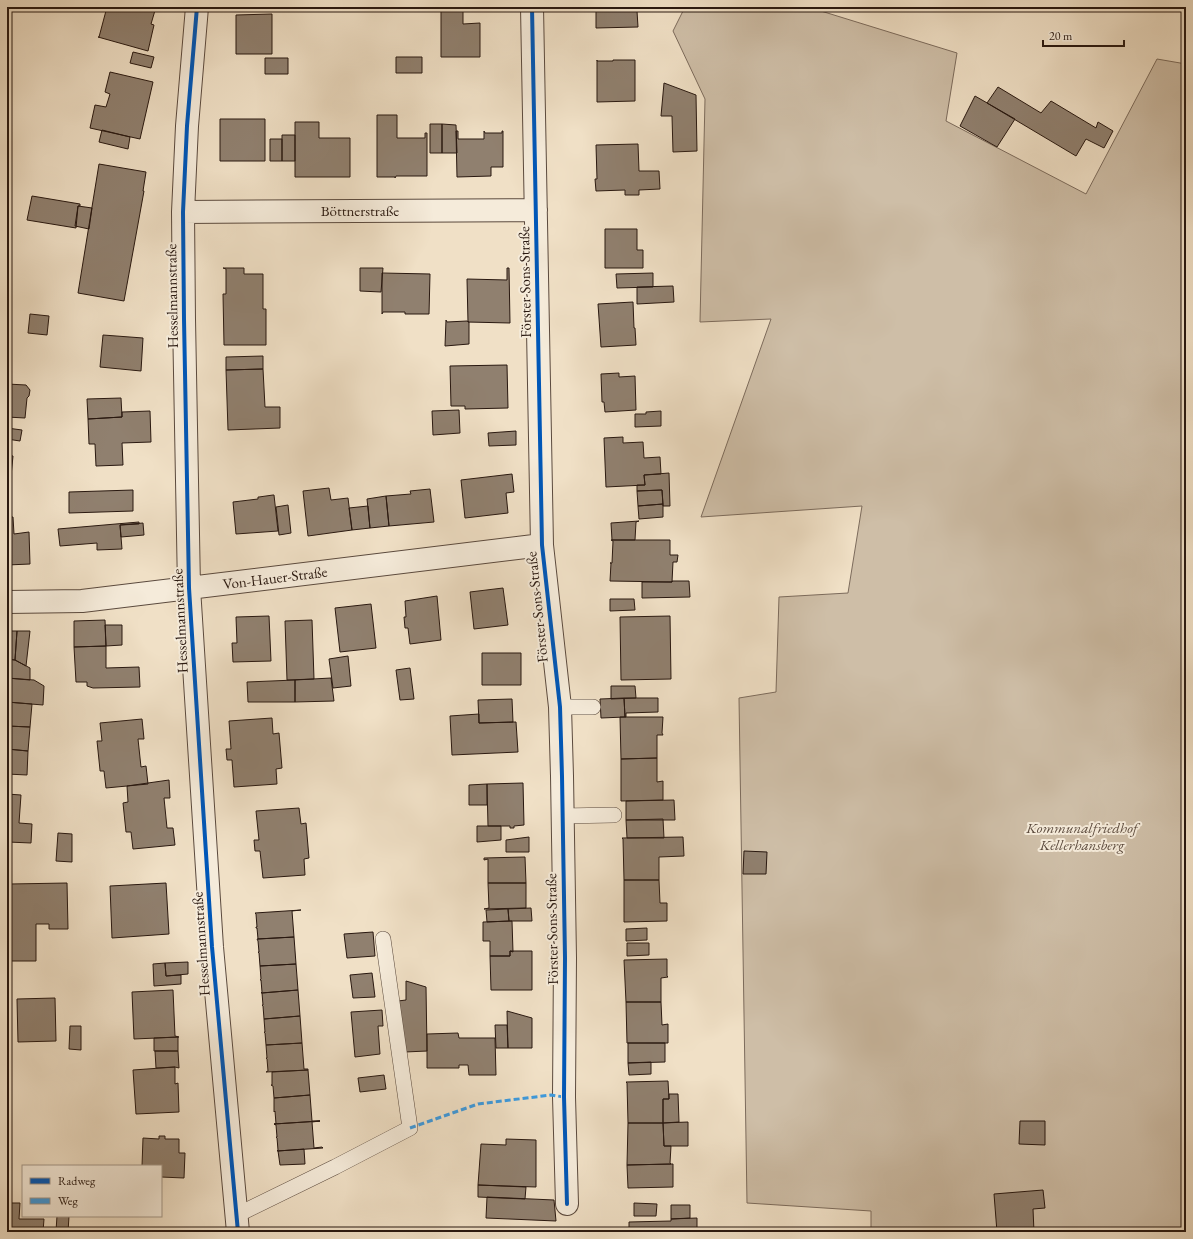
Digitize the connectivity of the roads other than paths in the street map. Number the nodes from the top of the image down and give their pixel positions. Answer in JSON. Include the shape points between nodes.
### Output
{"nodes":[{"id":1,"x":197,"y":7,"type":"edge"},
{"id":2,"x":532,"y":7,"type":"edge"},
{"id":3,"x":536,"y":210,"type":"junction"},
{"id":4,"x":183,"y":212,"type":"junction"},
{"id":5,"x":542,"y":545,"type":"junction"},
{"id":6,"x":189,"y":588,"type":"junction"},
{"id":7,"x":7,"y":602,"type":"edge"},
{"id":8,"x":560,"y":707,"type":"junction"},
{"id":9,"x":593,"y":707,"type":"dead end"},
{"id":10,"x":614,"y":815,"type":"dead end"},
{"id":11,"x":562,"y":816,"type":"junction"},
{"id":12,"x":383,"y":939,"type":"dead end"},
{"id":13,"x":567,"y":1204,"type":"dead end"},
{"id":14,"x":238,"y":1223,"type":"edge"}],
"edges":[{"from":1,"to":4,"type":"street","name":"Hesselmannstraße"},
{"from":2,"to":3,"type":"street","name":"Förster-Sons-Straße"},
{"from":3,"to":4,"type":"street","name":"Böttnerstraße"},
{"from":3,"to":5,"type":"street","name":"Förster-Sons-Straße"},
{"from":4,"to":6,"type":"street","name":"Hesselmannstraße"},
{"from":5,"to":6,"type":"street","name":"Von-Hauer-Straße"},
{"from":5,"to":8,"type":"street","name":"Förster-Sons-Straße"},
{"from":6,"to":7,"type":"street","name":"Von-Hauer-Straße","via":[[82,601]]},
{"from":6,"to":14,"type":"street","name":"Hesselmannstraße","via":[[212,947]]},
{"from":8,"to":9,"type":"lane"},
{"from":8,"to":11,"type":"street","name":"Förster-Sons-Straße"},
{"from":10,"to":11,"type":"lane"},
{"from":11,"to":13,"type":"street","name":"Förster-Sons-Straße"},
{"from":12,"to":14,"type":"lane","via":[[410,1128],[335,1167]]}]}
